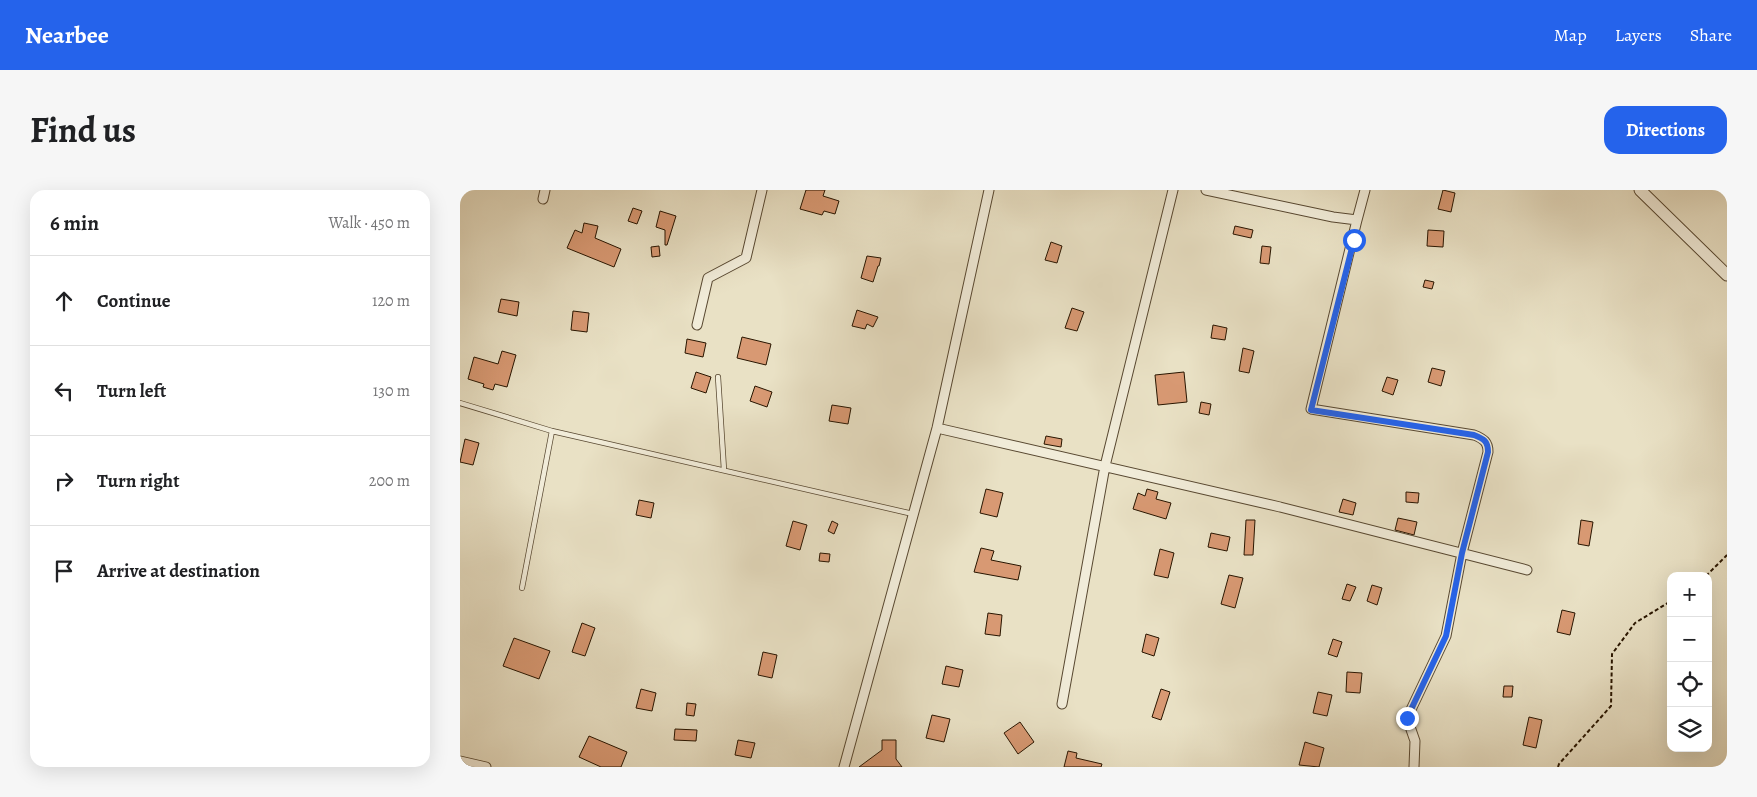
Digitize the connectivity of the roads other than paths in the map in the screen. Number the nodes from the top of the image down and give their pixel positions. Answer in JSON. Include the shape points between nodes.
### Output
{"nodes":[{"id":1,"x":762,"y":190,"type":"edge"},
{"id":2,"x":989,"y":190,"type":"edge"},
{"id":3,"x":1173,"y":190,"type":"edge"},
{"id":4,"x":1206,"y":190,"type":"edge"},
{"id":5,"x":1365,"y":190,"type":"edge"},
{"id":6,"x":1640,"y":190,"type":"edge"},
{"id":7,"x":1357,"y":220,"type":"junction"},
{"id":8,"x":1727,"y":275,"type":"edge"},
{"id":9,"x":697,"y":325,"type":"dead end"},
{"id":10,"x":718,"y":377,"type":"dead end"},
{"id":11,"x":460,"y":403,"type":"edge"},
{"id":12,"x":937,"y":428,"type":"junction"},
{"id":13,"x":552,"y":431,"type":"junction"},
{"id":14,"x":1105,"y":466,"type":"junction"},
{"id":15,"x":724,"y":470,"type":"junction"},
{"id":16,"x":914,"y":514,"type":"junction"},
{"id":17,"x":1462,"y":553,"type":"junction"},
{"id":18,"x":1527,"y":570,"type":"dead end"},
{"id":19,"x":522,"y":588,"type":"dead end"},
{"id":20,"x":1062,"y":704,"type":"dead end"},
{"id":21,"x":460,"y":760,"type":"edge"},
{"id":22,"x":486,"y":767,"type":"edge"},
{"id":23,"x":844,"y":767,"type":"edge"},
{"id":24,"x":1414,"y":767,"type":"edge"}],
"edges":[{"from":1,"to":9,"type":"street","via":[[746,258],[708,278]]},
{"from":2,"to":12,"type":"street"},
{"from":3,"to":14,"type":"street"},
{"from":4,"to":7,"type":"street"},
{"from":5,"to":7,"type":"street"},
{"from":6,"to":8,"type":"street"},
{"from":7,"to":17,"type":"street","via":[[1311,410],[1484,439],[1488,452]]},
{"from":10,"to":15,"type":"lane"},
{"from":11,"to":13,"type":"lane"},
{"from":12,"to":14,"type":"street"},
{"from":12,"to":16,"type":"street"},
{"from":13,"to":15,"type":"lane"},
{"from":13,"to":19,"type":"lane"},
{"from":14,"to":17,"type":"street"},
{"from":14,"to":20,"type":"street"},
{"from":15,"to":16,"type":"lane"},
{"from":16,"to":23,"type":"street"},
{"from":17,"to":18,"type":"street"},
{"from":17,"to":24,"type":"street","via":[[1446,636],[1407,718],[1415,741]]},
{"from":21,"to":22,"type":"street"}]}
